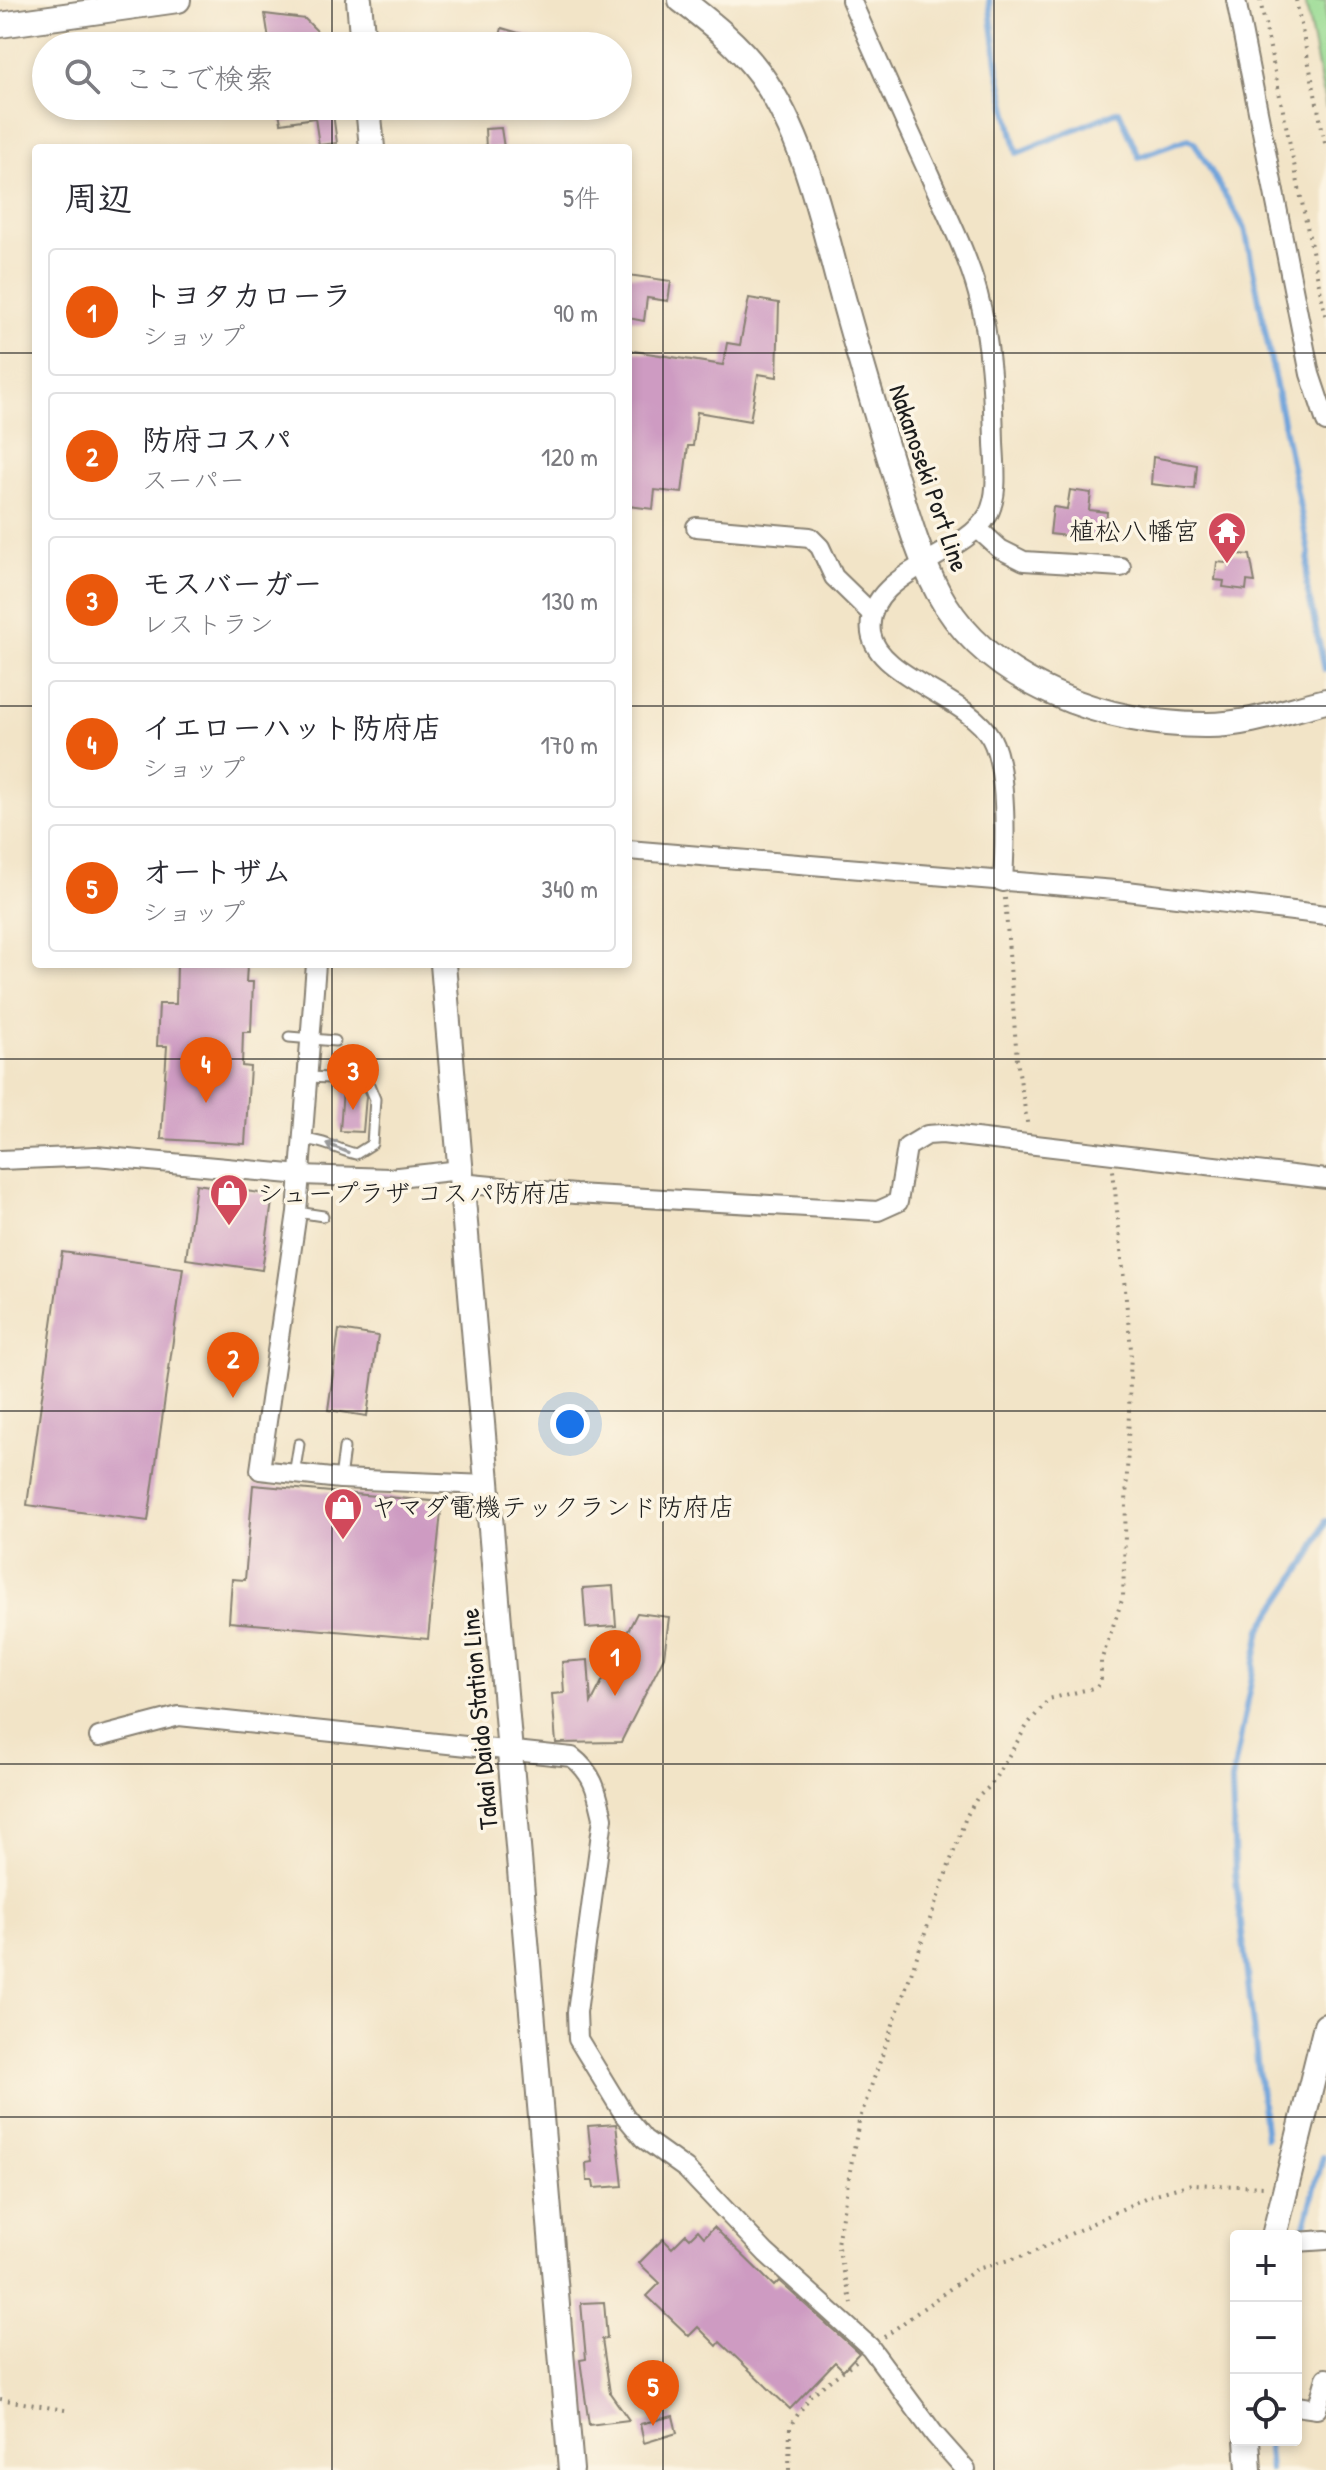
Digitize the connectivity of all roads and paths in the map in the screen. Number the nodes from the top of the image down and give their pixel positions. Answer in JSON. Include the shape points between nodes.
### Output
{"nodes":[{"id":1,"x":178,"y":0,"type":"edge"},
{"id":2,"x":359,"y":0,"type":"edge"},
{"id":3,"x":681,"y":0,"type":"edge"},
{"id":4,"x":851,"y":0,"type":"edge"},
{"id":5,"x":1236,"y":0,"type":"edge"},
{"id":6,"x":1260,"y":0,"type":"edge"},
{"id":7,"x":1296,"y":0,"type":"edge"},
{"id":8,"x":0,"y":25,"type":"edge"},
{"id":9,"x":362,"y":32,"type":"edge"},
{"id":10,"x":369,"y":120,"type":"edge"},
{"id":11,"x":372,"y":144,"type":"edge"},
{"id":12,"x":1326,"y":148,"type":"edge"},
{"id":13,"x":1326,"y":318,"type":"edge"},
{"id":14,"x":1326,"y":422,"type":"edge"},
{"id":15,"x":696,"y":527,"type":"dead end"},
{"id":16,"x":978,"y":529,"type":"junction"},
{"id":17,"x":924,"y":562,"type":"junction"},
{"id":18,"x":1121,"y":567,"type":"dead end"},
{"id":19,"x":871,"y":613,"type":"junction"},
{"id":20,"x":1326,"y":701,"type":"edge"},
{"id":21,"x":632,"y":850,"type":"edge"},
{"id":22,"x":1003,"y":882,"type":"junction"},
{"id":23,"x":1326,"y":915,"type":"edge"},
{"id":24,"x":316,"y":968,"type":"edge"},
{"id":25,"x":443,"y":968,"type":"edge"},
{"id":26,"x":289,"y":1037,"type":"dead end"},
{"id":27,"x":311,"y":1040,"type":"junction"},
{"id":28,"x":335,"y":1041,"type":"dead end"},
{"id":29,"x":310,"y":1077,"type":"junction"},
{"id":30,"x":305,"y":1140,"type":"junction"},
{"id":31,"x":1030,"y":1142,"type":"junction"},
{"id":32,"x":1112,"y":1151,"type":"junction"},
{"id":33,"x":0,"y":1160,"type":"edge"},
{"id":34,"x":301,"y":1175,"type":"junction"},
{"id":35,"x":460,"y":1177,"type":"junction"},
{"id":36,"x":1326,"y":1179,"type":"edge"},
{"id":37,"x":297,"y":1212,"type":"junction"},
{"id":38,"x":323,"y":1216,"type":"dead end"},
{"id":39,"x":299,"y":1444,"type":"dead end"},
{"id":40,"x":344,"y":1448,"type":"dead end"},
{"id":41,"x":294,"y":1475,"type":"junction"},
{"id":42,"x":340,"y":1479,"type":"junction"},
{"id":43,"x":487,"y":1485,"type":"junction"},
{"id":44,"x":99,"y":1737,"type":"dead end"},
{"id":45,"x":510,"y":1753,"type":"junction"},
{"id":46,"x":1326,"y":2026,"type":"edge"},
{"id":47,"x":1286,"y":2191,"type":"junction"},
{"id":48,"x":1276,"y":2230,"type":"edge"},
{"id":49,"x":1326,"y":2240,"type":"edge"},
{"id":50,"x":1302,"y":2242,"type":"edge"},
{"id":51,"x":853,"y":2308,"type":"dead end"},
{"id":52,"x":870,"y":2347,"type":"junction"},
{"id":53,"x":1326,"y":2378,"type":"edge"},
{"id":54,"x":0,"y":2399,"type":"edge"},
{"id":55,"x":1302,"y":2407,"type":"edge"},
{"id":56,"x":70,"y":2411,"type":"dead end"},
{"id":57,"x":1247,"y":2446,"type":"edge"},
{"id":58,"x":571,"y":2470,"type":"edge"},
{"id":59,"x":789,"y":2470,"type":"edge"},
{"id":60,"x":966,"y":2470,"type":"edge"},
{"id":61,"x":1249,"y":2470,"type":"edge"}],
"edges":[{"from":1,"to":8,"type":"main road"},
{"from":2,"to":9,"type":"main road"},
{"from":3,"to":17,"type":"main road","name":"Nakanoseki Port Line","via":[[719,28],[760,75],[794,136]]},
{"from":4,"to":16,"type":"street","via":[[978,294],[993,378],[995,487]]},
{"from":5,"to":14,"type":"street","via":[[1310,374]]},
{"from":6,"to":13,"type":"path"},
{"from":7,"to":12,"type":"path"},
{"from":10,"to":11,"type":"main road"},
{"from":15,"to":19,"type":"street","via":[[810,537],[834,577]]},
{"from":16,"to":17,"type":"street"},
{"from":16,"to":18,"type":"street","via":[[1024,561]]},
{"from":17,"to":19,"type":"street","via":[[881,595]]},
{"from":17,"to":20,"type":"main road","name":"Nakanoseki Port Line","via":[[960,624],[994,657],[1025,679],[1101,711],[1163,723],[1210,725]]},
{"from":19,"to":22,"type":"street","via":[[871,636],[881,654],[959,705],[992,740],[1000,766]]},
{"from":21,"to":22,"type":"street"},
{"from":22,"to":23,"type":"street"},
{"from":22,"to":31,"type":"path","via":[[1017,1060]]},
{"from":24,"to":27,"type":"street"},
{"from":25,"to":35,"type":"main road","name":"Takai Daido Station Line"},
{"from":26,"to":27,"type":"lane"},
{"from":27,"to":28,"type":"lane"},
{"from":27,"to":29,"type":"street"},
{"from":29,"to":30,"type":"street"},
{"from":29,"to":30,"type":"lane","one_way":true,"via":[[367,1080],[375,1099],[372,1144],[356,1154],[321,1140]]},
{"from":30,"to":34,"type":"street"},
{"from":31,"to":32,"type":"street"},
{"from":31,"to":35,"type":"street","via":[[927,1135],[907,1147],[898,1202],[878,1211],[575,1194]]},
{"from":32,"to":36,"type":"street"},
{"from":32,"to":51,"type":"path","via":[[1131,1349],[1123,1597],[1101,1661],[1101,1681],[1097,1687],[1049,1699],[1028,1724],[991,1785],[977,1798],[944,1874],[859,2121],[837,2244]]},
{"from":33,"to":34,"type":"street","via":[[96,1156]]},
{"from":34,"to":35,"type":"street"},
{"from":34,"to":37,"type":"street"},
{"from":35,"to":43,"type":"main road","name":"Takai Daido Station Line"},
{"from":37,"to":38,"type":"lane"},
{"from":37,"to":41,"type":"street","via":[[260,1470]]},
{"from":39,"to":41,"type":"lane"},
{"from":40,"to":42,"type":"lane"},
{"from":41,"to":42,"type":"street"},
{"from":42,"to":43,"type":"street"},
{"from":43,"to":45,"type":"main road","name":"Takai Daido Station Line"},
{"from":44,"to":45,"type":"street","via":[[179,1716]]},
{"from":45,"to":52,"type":"street","via":[[572,1757],[588,1769],[597,1789],[602,1838],[577,2012],[578,2039],[644,2139],[686,2169],[766,2253]]},
{"from":45,"to":58,"type":"main road","name":"Takai Daido Station Line"},
{"from":46,"to":47,"type":"main road"},
{"from":47,"to":48,"type":"main road"},
{"from":47,"to":52,"type":"path","via":[[1191,2184],[1149,2196],[1027,2255],[977,2269]]},
{"from":49,"to":50,"type":"street"},
{"from":52,"to":59,"type":"path","via":[[811,2395],[790,2426]]},
{"from":52,"to":60,"type":"street"},
{"from":53,"to":55,"type":"street","via":[[1317,2409]]},
{"from":54,"to":56,"type":"path"},
{"from":57,"to":61,"type":"main road"}]}
